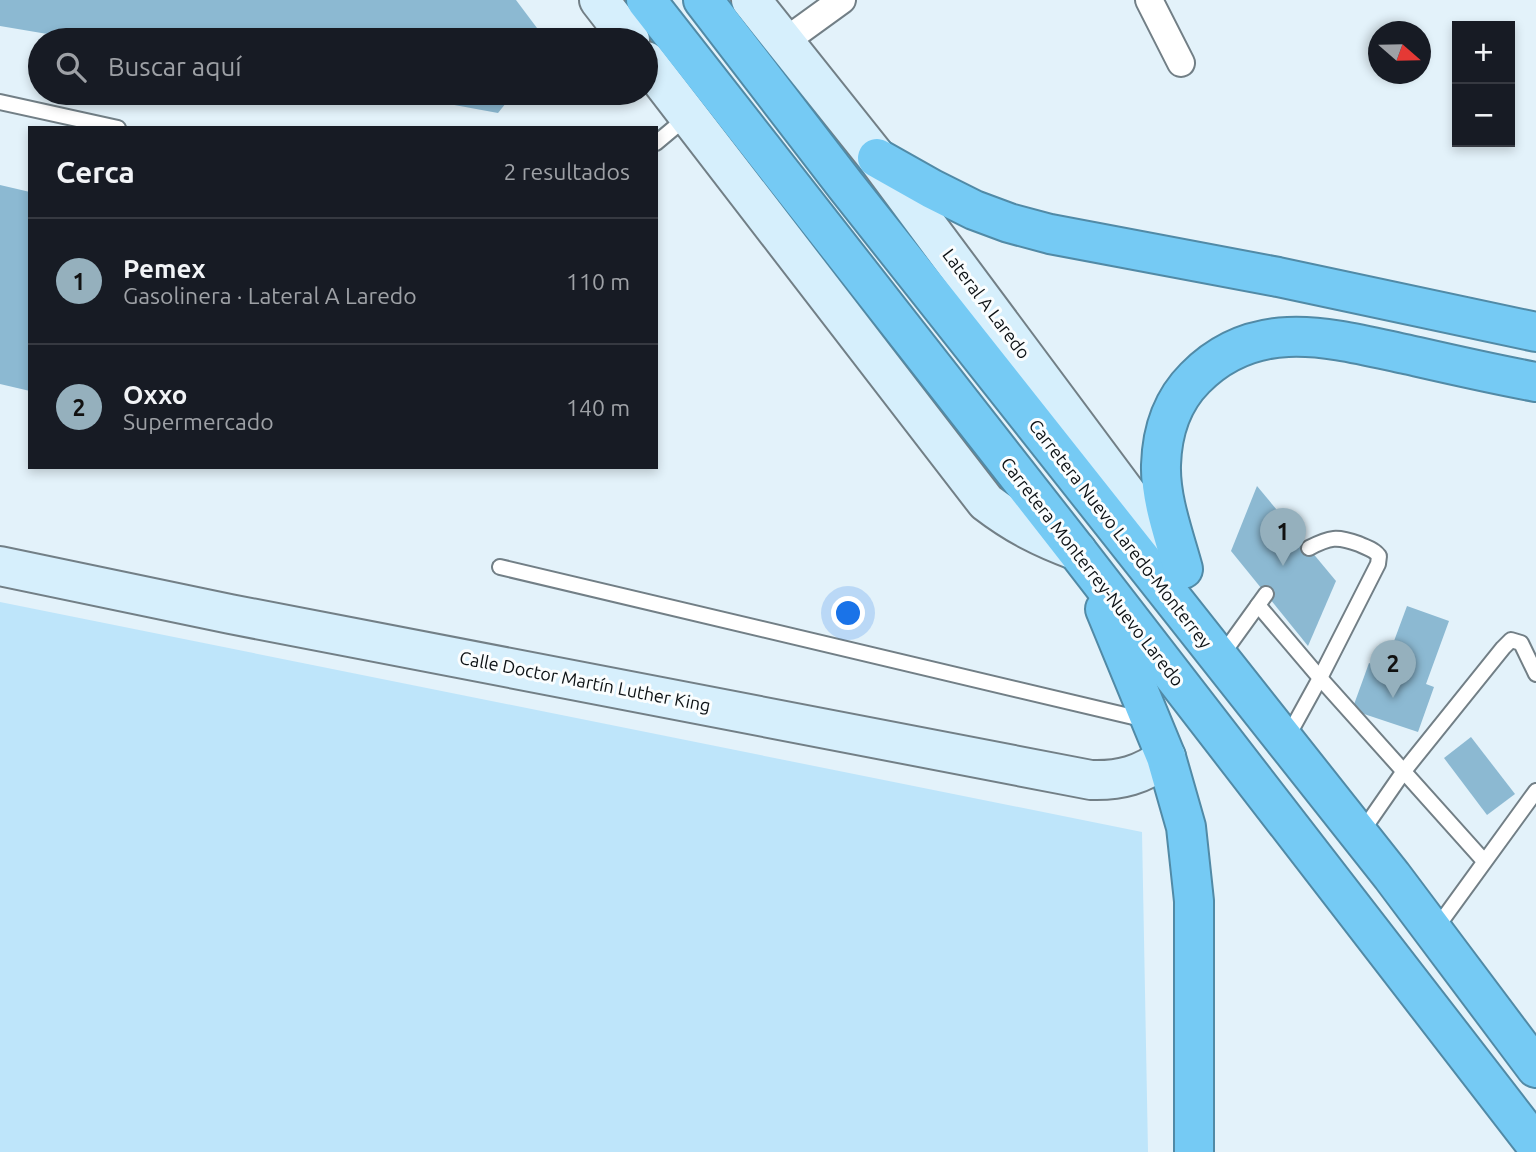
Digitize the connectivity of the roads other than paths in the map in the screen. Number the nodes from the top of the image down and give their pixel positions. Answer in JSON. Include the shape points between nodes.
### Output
{"nodes":[{"id":1,"x":599,"y":0,"type":"edge"},
{"id":2,"x":646,"y":0,"type":"edge"},
{"id":3,"x":704,"y":0,"type":"edge"},
{"id":4,"x":751,"y":0,"type":"edge"},
{"id":5,"x":842,"y":0,"type":"edge"},
{"id":6,"x":1149,"y":0,"type":"edge"},
{"id":7,"x":621,"y":28,"type":"edge"},
{"id":8,"x":784,"y":42,"type":"junction"},
{"id":9,"x":1181,"y":63,"type":"dead end"},
{"id":10,"x":658,"y":77,"type":"edge"},
{"id":11,"x":0,"y":102,"type":"edge"},
{"id":12,"x":688,"y":116,"type":"junction"},
{"id":13,"x":109,"y":126,"type":"edge"},
{"id":14,"x":658,"y":141,"type":"edge"},
{"id":15,"x":877,"y":158,"type":"junction"},
{"id":16,"x":1536,"y":332,"type":"edge"},
{"id":17,"x":1536,"y":382,"type":"edge"},
{"id":18,"x":1309,"y":548,"type":"dead end"},
{"id":19,"x":1081,"y":557,"type":"junction"},
{"id":20,"x":0,"y":566,"type":"edge"},
{"id":21,"x":500,"y":567,"type":"dead end"},
{"id":22,"x":1183,"y":569,"type":"junction"},
{"id":23,"x":1189,"y":622,"type":"junction"},
{"id":24,"x":1219,"y":659,"type":"junction"},
{"id":25,"x":1536,"y":674,"type":"edge"},
{"id":26,"x":1320,"y":678,"type":"junction"},
{"id":27,"x":1151,"y":721,"type":"junction"},
{"id":28,"x":1285,"y":741,"type":"junction"},
{"id":29,"x":1166,"y":757,"type":"junction"},
{"id":30,"x":1404,"y":771,"type":"junction"},
{"id":31,"x":1536,"y":791,"type":"edge"},
{"id":32,"x":1360,"y":835,"type":"junction"},
{"id":33,"x":1484,"y":861,"type":"junction"},
{"id":34,"x":1434,"y":932,"type":"junction"},
{"id":35,"x":1536,"y":1068,"type":"edge"},
{"id":36,"x":1536,"y":1146,"type":"edge"},
{"id":37,"x":1194,"y":1152,"type":"edge"}],
"edges":[{"from":1,"to":7,"type":"street"},
{"from":2,"to":19,"type":"highway","name":"Carretera Monterrey-Nuevo Laredo"},
{"from":3,"to":23,"type":"highway","name":"Carretera Nuevo Laredo-Monterrey"},
{"from":4,"to":8,"type":"street","name":"Lateral A Laredo"},
{"from":5,"to":8,"type":"street"},
{"from":6,"to":9,"type":"street"},
{"from":8,"to":15,"type":"street","name":"Lateral A Laredo"},
{"from":10,"to":12,"type":"street"},
{"from":11,"to":13,"type":"lane"},
{"from":12,"to":14,"type":"lane"},
{"from":12,"to":19,"type":"street","via":[[986,502],[1012,522]]},
{"from":15,"to":16,"type":"highway","via":[[974,209],[1050,234]]},
{"from":15,"to":22,"type":"street","name":"Lateral A Laredo"},
{"from":17,"to":22,"type":"highway","via":[[1305,336],[1272,337],[1237,347],[1207,365],[1184,389],[1167,424],[1161,467],[1164,496]]},
{"from":18,"to":26,"type":"lane","via":[[1325,539],[1341,538],[1379,556]]},
{"from":19,"to":27,"type":"highway"},
{"from":19,"to":36,"type":"highway","name":"Carretera Monterrey-Nuevo Laredo"},
{"from":20,"to":29,"type":"street","name":"Calle Doctor Martín Luther King","via":[[1091,779],[1126,778]]},
{"from":21,"to":27,"type":"lane"},
{"from":22,"to":23,"type":"street"},
{"from":23,"to":24,"type":"highway","name":"Carretera Nuevo Laredo-Monterrey"},
{"from":24,"to":26,"type":"lane","via":[[1262,599]]},
{"from":24,"to":28,"type":"highway","name":"Carretera Nuevo Laredo-Monterrey"},
{"from":25,"to":30,"type":"lane","via":[[1521,643],[1511,640]]},
{"from":26,"to":28,"type":"lane"},
{"from":26,"to":30,"type":"lane"},
{"from":27,"to":29,"type":"highway"},
{"from":28,"to":32,"type":"highway","name":"Carretera Nuevo Laredo-Monterrey"},
{"from":29,"to":37,"type":"highway","via":[[1186,827],[1194,901]]},
{"from":30,"to":32,"type":"lane"},
{"from":30,"to":33,"type":"lane"},
{"from":31,"to":33,"type":"lane"},
{"from":32,"to":34,"type":"highway","name":"Carretera Nuevo Laredo-Monterrey"},
{"from":33,"to":34,"type":"lane"},
{"from":34,"to":35,"type":"highway","name":"Carretera Nuevo Laredo-Monterrey"}]}
